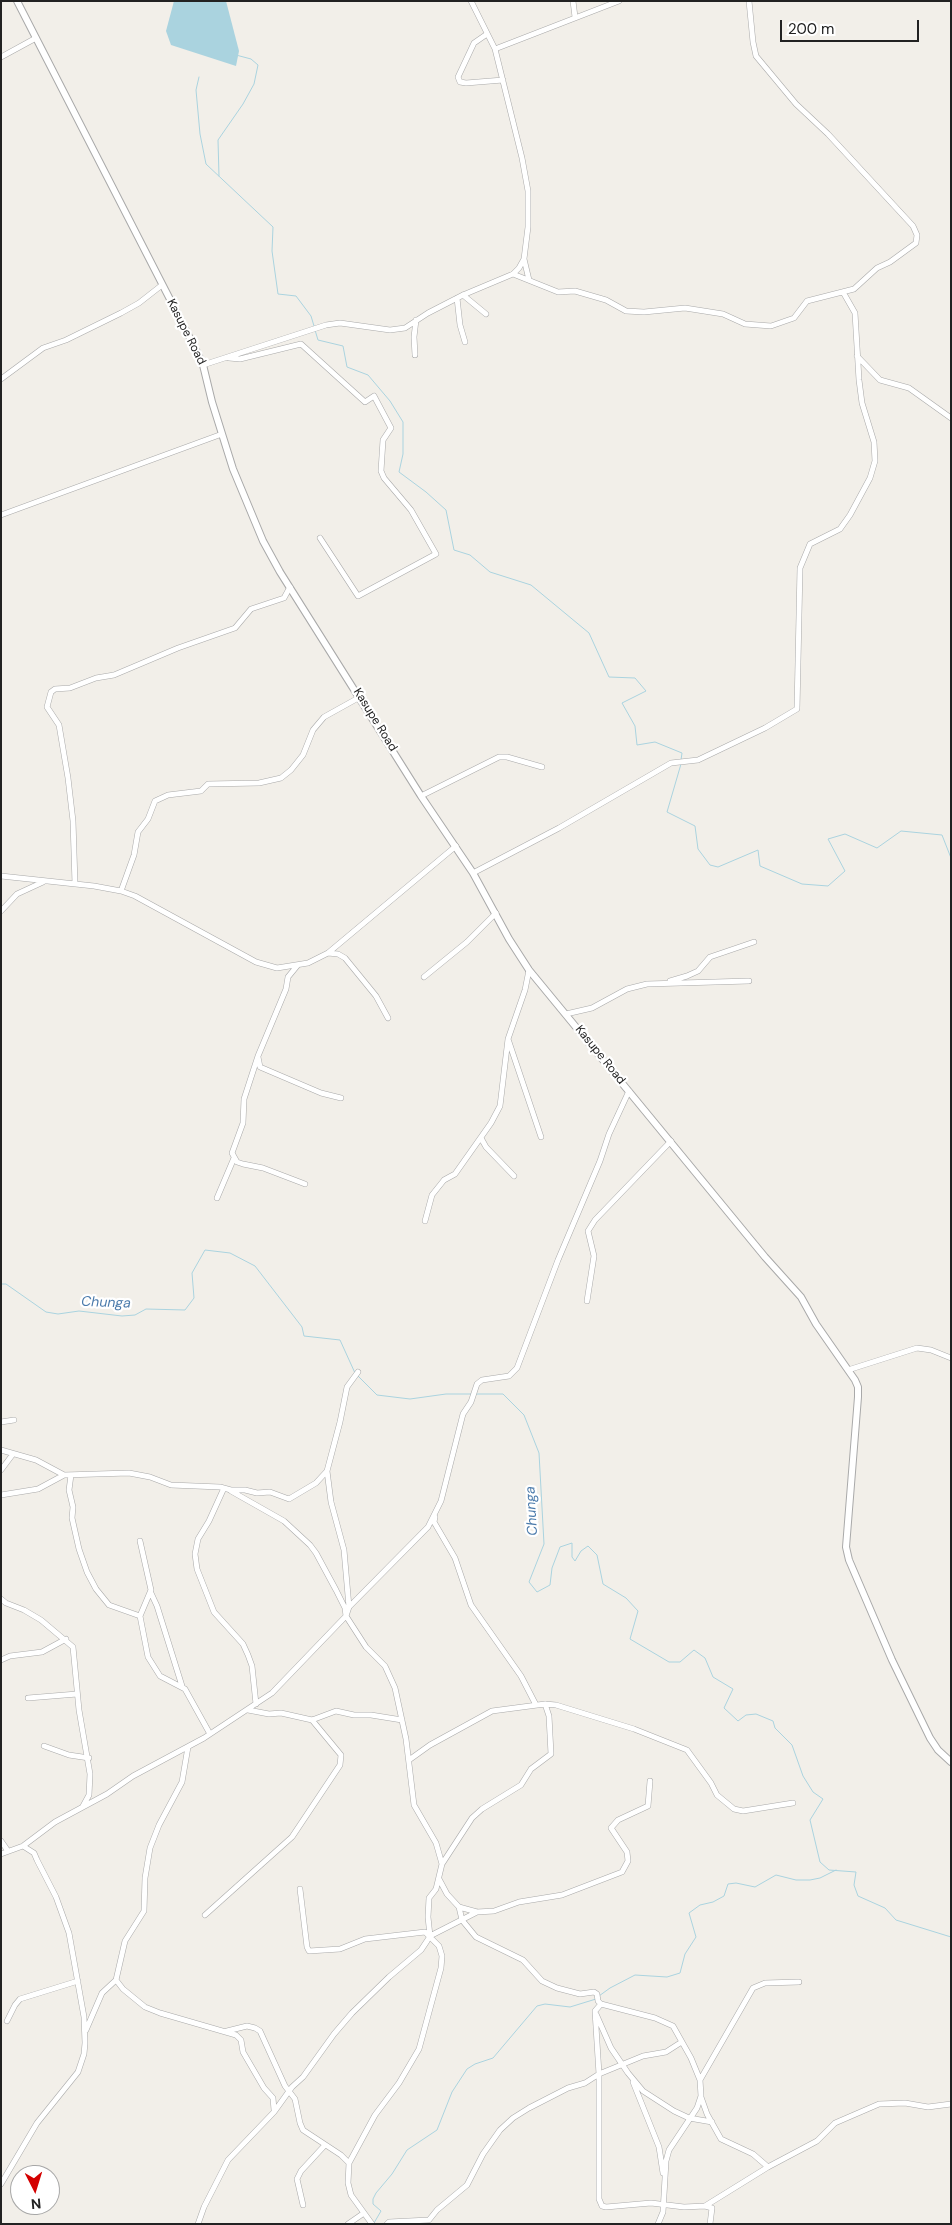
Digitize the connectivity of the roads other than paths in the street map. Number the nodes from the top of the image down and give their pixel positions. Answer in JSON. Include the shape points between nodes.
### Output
{"nodes":[{"id":1,"x":16,"y":1,"type":"edge"},
{"id":2,"x":471,"y":1,"type":"edge"},
{"id":3,"x":573,"y":1,"type":"edge"},
{"id":4,"x":619,"y":1,"type":"edge"},
{"id":5,"x":749,"y":1,"type":"edge"},
{"id":6,"x":576,"y":17,"type":"junction"},
{"id":7,"x":487,"y":34,"type":"junction"},
{"id":8,"x":36,"y":38,"type":"junction"},
{"id":9,"x":495,"y":50,"type":"junction"},
{"id":10,"x":1,"y":57,"type":"edge"},
{"id":11,"x":503,"y":80,"type":"junction"},
{"id":12,"x":524,"y":260,"type":"junction"},
{"id":13,"x":513,"y":274,"type":"junction"},
{"id":14,"x":529,"y":280,"type":"junction"},
{"id":15,"x":162,"y":285,"type":"junction"},
{"id":16,"x":843,"y":292,"type":"junction"},
{"id":17,"x":463,"y":295,"type":"junction"},
{"id":18,"x":457,"y":298,"type":"junction"},
{"id":19,"x":486,"y":314,"type":"dead end"},
{"id":20,"x":416,"y":320,"type":"junction"},
{"id":21,"x":465,"y":342,"type":"dead end"},
{"id":22,"x":415,"y":355,"type":"dead end"},
{"id":23,"x":857,"y":356,"type":"junction"},
{"id":24,"x":226,"y":358,"type":"junction"},
{"id":25,"x":204,"y":365,"type":"junction"},
{"id":26,"x":1,"y":379,"type":"edge"},
{"id":27,"x":951,"y":418,"type":"edge"},
{"id":28,"x":222,"y":434,"type":"junction"},
{"id":29,"x":1,"y":515,"type":"edge"},
{"id":30,"x":320,"y":538,"type":"dead end"},
{"id":31,"x":290,"y":587,"type":"junction"},
{"id":32,"x":360,"y":697,"type":"junction"},
{"id":33,"x":542,"y":767,"type":"dead end"},
{"id":34,"x":421,"y":796,"type":"junction"},
{"id":35,"x":456,"y":846,"type":"junction"},
{"id":36,"x":473,"y":873,"type":"junction"},
{"id":37,"x":1,"y":876,"type":"edge"},
{"id":38,"x":46,"y":881,"type":"junction"},
{"id":39,"x":74,"y":884,"type":"junction"},
{"id":40,"x":121,"y":892,"type":"junction"},
{"id":41,"x":1,"y":911,"type":"edge"},
{"id":42,"x":496,"y":913,"type":"junction"},
{"id":43,"x":754,"y":942,"type":"dead end"},
{"id":44,"x":328,"y":954,"type":"junction"},
{"id":45,"x":297,"y":966,"type":"junction"},
{"id":46,"x":529,"y":970,"type":"junction"},
{"id":47,"x":424,"y":977,"type":"dead end"},
{"id":48,"x":749,"y":981,"type":"dead end"},
{"id":49,"x":662,"y":983,"type":"junction"},
{"id":50,"x":566,"y":1014,"type":"junction"},
{"id":51,"x":388,"y":1018,"type":"dead end"},
{"id":52,"x":508,"y":1039,"type":"junction"},
{"id":53,"x":258,"y":1057,"type":"junction"},
{"id":54,"x":629,"y":1091,"type":"junction"},
{"id":55,"x":341,"y":1098,"type":"dead end"},
{"id":56,"x":481,"y":1138,"type":"junction"},
{"id":57,"x":542,"y":1138,"type":"dead end"},
{"id":58,"x":671,"y":1142,"type":"junction"},
{"id":59,"x":234,"y":1158,"type":"junction"},
{"id":60,"x":514,"y":1176,"type":"dead end"},
{"id":61,"x":305,"y":1184,"type":"dead end"},
{"id":62,"x":217,"y":1198,"type":"dead end"},
{"id":63,"x":425,"y":1220,"type":"dead end"},
{"id":64,"x":587,"y":1301,"type":"dead end"},
{"id":65,"x":951,"y":1358,"type":"edge"},
{"id":66,"x":848,"y":1370,"type":"junction"},
{"id":67,"x":356,"y":1374,"type":"dead end"},
{"id":68,"x":14,"y":1420,"type":"dead end"},
{"id":69,"x":1,"y":1422,"type":"edge"},
{"id":70,"x":1,"y":1450,"type":"edge"},
{"id":71,"x":13,"y":1454,"type":"junction"},
{"id":72,"x":1,"y":1470,"type":"edge"},
{"id":73,"x":327,"y":1471,"type":"junction"},
{"id":74,"x":64,"y":1475,"type":"junction"},
{"id":75,"x":71,"y":1475,"type":"junction"},
{"id":76,"x":224,"y":1488,"type":"junction"},
{"id":77,"x":231,"y":1490,"type":"junction"},
{"id":78,"x":1,"y":1495,"type":"edge"},
{"id":79,"x":435,"y":1517,"type":"junction"},
{"id":80,"x":140,"y":1541,"type":"dead end"},
{"id":81,"x":151,"y":1593,"type":"junction"},
{"id":82,"x":1,"y":1599,"type":"edge"},
{"id":83,"x":349,"y":1607,"type":"junction"},
{"id":84,"x":140,"y":1616,"type":"junction"},
{"id":85,"x":346,"y":1616,"type":"junction"},
{"id":86,"x":66,"y":1639,"type":"junction"},
{"id":87,"x":1,"y":1661,"type":"edge"},
{"id":88,"x":182,"y":1687,"type":"junction"},
{"id":89,"x":77,"y":1694,"type":"junction"},
{"id":90,"x":28,"y":1698,"type":"dead end"},
{"id":91,"x":256,"y":1704,"type":"junction"},
{"id":92,"x":545,"y":1704,"type":"junction"},
{"id":93,"x":536,"y":1705,"type":"junction"},
{"id":94,"x":248,"y":1710,"type":"junction"},
{"id":95,"x":312,"y":1720,"type":"junction"},
{"id":96,"x":402,"y":1720,"type":"junction"},
{"id":97,"x":210,"y":1734,"type":"junction"},
{"id":98,"x":44,"y":1746,"type":"dead end"},
{"id":99,"x":188,"y":1747,"type":"junction"},
{"id":100,"x":88,"y":1758,"type":"junction"},
{"id":101,"x":409,"y":1760,"type":"junction"},
{"id":102,"x":951,"y":1762,"type":"edge"},
{"id":103,"x":650,"y":1781,"type":"dead end"},
{"id":104,"x":794,"y":1803,"type":"dead end"},
{"id":105,"x":82,"y":1807,"type":"junction"},
{"id":106,"x":1,"y":1841,"type":"edge"},
{"id":107,"x":23,"y":1846,"type":"junction"},
{"id":108,"x":8,"y":1851,"type":"junction"},
{"id":109,"x":1,"y":1854,"type":"edge"},
{"id":110,"x":442,"y":1864,"type":"junction"},
{"id":111,"x":439,"y":1878,"type":"junction"},
{"id":112,"x":300,"y":1888,"type":"dead end"},
{"id":113,"x":459,"y":1907,"type":"junction"},
{"id":114,"x":476,"y":1912,"type":"junction"},
{"id":115,"x":204,"y":1915,"type":"dead end"},
{"id":116,"x":462,"y":1920,"type":"junction"},
{"id":117,"x":430,"y":1936,"type":"junction"},
{"id":118,"x":78,"y":1980,"type":"junction"},
{"id":119,"x":116,"y":1980,"type":"junction"},
{"id":120,"x":799,"y":1982,"type":"dead end"},
{"id":121,"x":601,"y":2004,"type":"junction"},
{"id":122,"x":595,"y":2011,"type":"junction"},
{"id":123,"x":7,"y":2021,"type":"dead end"},
{"id":124,"x":86,"y":2030,"type":"junction"},
{"id":125,"x":226,"y":2031,"type":"junction"},
{"id":126,"x":680,"y":2043,"type":"junction"},
{"id":127,"x":623,"y":2065,"type":"junction"},
{"id":128,"x":599,"y":2074,"type":"junction"},
{"id":129,"x":632,"y":2078,"type":"junction"},
{"id":130,"x":700,"y":2080,"type":"junction"},
{"id":131,"x":289,"y":2090,"type":"junction"},
{"id":132,"x":701,"y":2096,"type":"junction"},
{"id":133,"x":951,"y":2104,"type":"edge"},
{"id":134,"x":274,"y":2112,"type":"junction"},
{"id":135,"x":689,"y":2118,"type":"junction"},
{"id":136,"x":712,"y":2122,"type":"junction"},
{"id":137,"x":325,"y":2144,"type":"junction"},
{"id":138,"x":349,"y":2163,"type":"junction"},
{"id":139,"x":768,"y":2167,"type":"junction"},
{"id":140,"x":1,"y":2184,"type":"edge"},
{"id":141,"x":664,"y":2184,"type":"junction"},
{"id":142,"x":663,"y":2203,"type":"junction"},
{"id":143,"x":303,"y":2205,"type":"dead end"},
{"id":144,"x":705,"y":2206,"type":"junction"},
{"id":145,"x":364,"y":2213,"type":"junction"},
{"id":146,"x":198,"y":2224,"type":"edge"},
{"id":147,"x":348,"y":2224,"type":"edge"},
{"id":148,"x":372,"y":2224,"type":"edge"},
{"id":149,"x":387,"y":2224,"type":"edge"},
{"id":150,"x":658,"y":2224,"type":"edge"},
{"id":151,"x":710,"y":2224,"type":"edge"}],
"edges":[{"from":1,"to":8,"type":"street","name":"Kasupe Road"},
{"from":2,"to":7,"type":"street"},
{"from":3,"to":6,"type":"street"},
{"from":4,"to":6,"type":"street"},
{"from":5,"to":16,"type":"street","via":[[756,56],[796,104],[913,226],[917,235],[912,247],[877,268],[854,289]]},
{"from":6,"to":9,"type":"street"},
{"from":7,"to":9,"type":"street"},
{"from":7,"to":11,"type":"street","via":[[474,44],[458,77],[466,84]]},
{"from":8,"to":10,"type":"street"},
{"from":8,"to":15,"type":"street","name":"Kasupe Road"},
{"from":9,"to":11,"type":"street"},
{"from":11,"to":12,"type":"street","via":[[528,191]]},
{"from":12,"to":13,"type":"street"},
{"from":12,"to":14,"type":"street"},
{"from":13,"to":14,"type":"street"},
{"from":13,"to":17,"type":"street"},
{"from":14,"to":16,"type":"street","via":[[558,292],[575,291],[606,300],[626,311],[685,308],[716,312],[744,324],[762,326],[783,323],[794,318],[807,302]]},
{"from":15,"to":25,"type":"street","name":"Kasupe Road"},
{"from":15,"to":26,"type":"street","via":[[121,313],[43,348]]},
{"from":16,"to":23,"type":"street","via":[[855,313]]},
{"from":17,"to":18,"type":"street"},
{"from":17,"to":19,"type":"street"},
{"from":18,"to":20,"type":"street"},
{"from":18,"to":21,"type":"street"},
{"from":20,"to":22,"type":"street"},
{"from":20,"to":24,"type":"street","via":[[396,330],[340,323],[326,325]]},
{"from":23,"to":27,"type":"street","via":[[880,380],[909,388]]},
{"from":23,"to":36,"type":"street","via":[[862,403],[874,442],[875,462],[850,515],[840,529],[810,544],[800,568],[797,709],[698,760],[671,763]]},
{"from":24,"to":25,"type":"street"},
{"from":24,"to":30,"type":"street","via":[[240,360],[301,344],[365,402],[374,396],[391,428],[383,440],[381,471],[411,510],[436,554],[358,596]]},
{"from":25,"to":28,"type":"street","name":"Kasupe Road"},
{"from":28,"to":29,"type":"street"},
{"from":28,"to":31,"type":"street","name":"Kasupe Road","via":[[263,541]]},
{"from":31,"to":32,"type":"street","name":"Kasupe Road"},
{"from":31,"to":39,"type":"street","via":[[284,598],[251,609],[235,628],[114,675],[51,692],[48,707],[59,725],[68,778],[73,820]]},
{"from":32,"to":34,"type":"street","name":"Kasupe Road"},
{"from":32,"to":40,"type":"street","via":[[324,717],[313,730],[292,770],[281,778],[208,784],[201,791],[168,795],[155,801],[148,819],[138,832]]},
{"from":33,"to":34,"type":"street","via":[[499,757]]},
{"from":34,"to":35,"type":"street","name":"Kasupe Road"},
{"from":35,"to":36,"type":"street","name":"Kasupe Road"},
{"from":35,"to":44,"type":"street"},
{"from":36,"to":42,"type":"street","name":"Kasupe Road"},
{"from":37,"to":38,"type":"street"},
{"from":38,"to":39,"type":"street"},
{"from":38,"to":41,"type":"street","via":[[17,894]]},
{"from":39,"to":40,"type":"street"},
{"from":40,"to":45,"type":"street","via":[[135,896],[256,962],[277,968]]},
{"from":42,"to":46,"type":"street","name":"Kasupe Road"},
{"from":42,"to":47,"type":"street"},
{"from":43,"to":49,"type":"street","via":[[710,957],[692,974]]},
{"from":44,"to":45,"type":"street"},
{"from":44,"to":51,"type":"street","via":[[345,958],[376,996]]},
{"from":45,"to":53,"type":"street","via":[[288,977]]},
{"from":46,"to":50,"type":"street","name":"Kasupe Road"},
{"from":46,"to":52,"type":"street"},
{"from":48,"to":49,"type":"street"},
{"from":49,"to":50,"type":"street","via":[[634,987],[592,1008]]},
{"from":50,"to":54,"type":"street","name":"Kasupe Road"},
{"from":52,"to":56,"type":"street","via":[[500,1106]]},
{"from":52,"to":57,"type":"street"},
{"from":53,"to":55,"type":"street","via":[[260,1067]]},
{"from":53,"to":59,"type":"street","via":[[244,1099],[243,1123],[232,1153]]},
{"from":54,"to":58,"type":"street","name":"Kasupe Road"},
{"from":54,"to":79,"type":"street","via":[[516,1368],[509,1376],[482,1380],[477,1384],[463,1414]]},
{"from":56,"to":60,"type":"street"},
{"from":56,"to":63,"type":"street","via":[[455,1174],[444,1180],[432,1195]]},
{"from":58,"to":64,"type":"street","via":[[588,1231],[594,1256]]},
{"from":58,"to":66,"type":"street","name":"Kasupe Road","via":[[801,1297]]},
{"from":59,"to":61,"type":"street","via":[[243,1164]]},
{"from":59,"to":62,"type":"street"},
{"from":65,"to":66,"type":"street","via":[[917,1348]]},
{"from":66,"to":102,"type":"street","name":"Kasupe Road","via":[[858,1387],[846,1547],[849,1560],[930,1738]]},
{"from":67,"to":73,"type":"street","via":[[346,1387]]},
{"from":68,"to":69,"type":"street"},
{"from":70,"to":71,"type":"street"},
{"from":71,"to":72,"type":"street"},
{"from":71,"to":74,"type":"street","via":[[36,1460]]},
{"from":73,"to":77,"type":"street","via":[[316,1483],[289,1498],[270,1492]]},
{"from":73,"to":83,"type":"street","via":[[331,1502],[344,1550]]},
{"from":74,"to":75,"type":"street"},
{"from":74,"to":78,"type":"street","via":[[38,1489]]},
{"from":75,"to":76,"type":"street","via":[[129,1473],[171,1485]]},
{"from":75,"to":84,"type":"street","via":[[72,1518],[88,1572],[105,1601],[116,1609]]},
{"from":76,"to":77,"type":"street"},
{"from":76,"to":91,"type":"street","via":[[198,1539],[197,1569],[214,1612],[243,1644],[248,1655]]},
{"from":77,"to":85,"type":"street","via":[[284,1521],[298,1533],[316,1553],[345,1608]]},
{"from":79,"to":83,"type":"street"},
{"from":79,"to":93,"type":"street","via":[[434,1522],[455,1558],[471,1605],[521,1676]]},
{"from":80,"to":81,"type":"street"},
{"from":81,"to":84,"type":"street"},
{"from":81,"to":88,"type":"street"},
{"from":82,"to":86,"type":"street","via":[[41,1620]]},
{"from":83,"to":85,"type":"street"},
{"from":84,"to":88,"type":"street","via":[[150,1662],[160,1676]]},
{"from":85,"to":91,"type":"street","via":[[272,1693]]},
{"from":85,"to":96,"type":"street","via":[[366,1647],[385,1666],[395,1688]]},
{"from":86,"to":87,"type":"street","via":[[42,1652],[10,1656]]},
{"from":86,"to":89,"type":"street","via":[[73,1647]]},
{"from":88,"to":97,"type":"street"},
{"from":89,"to":90,"type":"street"},
{"from":89,"to":100,"type":"street"},
{"from":91,"to":94,"type":"street"},
{"from":92,"to":93,"type":"street"},
{"from":92,"to":104,"type":"street","via":[[634,1729],[687,1750],[717,1795],[734,1809],[743,1811]]},
{"from":92,"to":110,"type":"street","via":[[549,1716],[551,1754],[531,1768],[521,1785],[472,1818]]},
{"from":93,"to":101,"type":"street","via":[[492,1711]]},
{"from":94,"to":95,"type":"street"},
{"from":94,"to":97,"type":"street"},
{"from":95,"to":96,"type":"street","via":[[336,1711]]},
{"from":95,"to":115,"type":"street","via":[[341,1755],[340,1765],[292,1838]]},
{"from":96,"to":101,"type":"street"},
{"from":97,"to":99,"type":"street"},
{"from":98,"to":100,"type":"street","via":[[62,1754]]},
{"from":99,"to":105,"type":"street"},
{"from":99,"to":119,"type":"street","via":[[182,1782],[150,1848],[144,1911],[125,1941]]},
{"from":100,"to":105,"type":"street","via":[[90,1794]]},
{"from":101,"to":110,"type":"street","via":[[414,1805],[436,1843]]},
{"from":103,"to":114,"type":"street","via":[[648,1806],[618,1820],[611,1828],[627,1852],[628,1861],[622,1872],[562,1895],[528,1900],[494,1911]]},
{"from":105,"to":107,"type":"street"},
{"from":106,"to":108,"type":"street"},
{"from":107,"to":108,"type":"street"},
{"from":107,"to":118,"type":"street","via":[[34,1853],[56,1896],[69,1933]]},
{"from":108,"to":109,"type":"street"},
{"from":110,"to":111,"type":"street"},
{"from":111,"to":113,"type":"street"},
{"from":111,"to":117,"type":"street","via":[[429,1898]]},
{"from":112,"to":117,"type":"street","via":[[309,1951],[340,1949],[365,1939],[415,1932],[425,1932]]},
{"from":113,"to":114,"type":"street"},
{"from":113,"to":116,"type":"street"},
{"from":114,"to":116,"type":"street"},
{"from":116,"to":117,"type":"street"},
{"from":116,"to":121,"type":"street","via":[[476,1937],[523,1960],[542,1981],[580,1994],[594,1992]]},
{"from":117,"to":131,"type":"street","via":[[421,1950],[352,2013],[303,2077]]},
{"from":117,"to":138,"type":"street","via":[[439,1946],[442,1968],[419,2049],[375,2115]]},
{"from":118,"to":123,"type":"street","via":[[20,1999]]},
{"from":118,"to":124,"type":"street"},
{"from":119,"to":124,"type":"street","via":[[102,1993]]},
{"from":119,"to":125,"type":"street","via":[[145,2007]]},
{"from":120,"to":130,"type":"street","via":[[772,1982],[753,1988]]},
{"from":121,"to":122,"type":"street"},
{"from":121,"to":126,"type":"street","via":[[668,2023]]},
{"from":122,"to":127,"type":"street","via":[[611,2048]]},
{"from":122,"to":128,"type":"street"},
{"from":124,"to":140,"type":"street","via":[[84,2054],[78,2072],[37,2123]]},
{"from":125,"to":131,"type":"street","via":[[247,2026],[260,2031]]},
{"from":125,"to":134,"type":"street","via":[[241,2040],[243,2052],[273,2098]]},
{"from":126,"to":127,"type":"street","via":[[666,2052],[646,2055]]},
{"from":126,"to":130,"type":"street","via":[[691,2058]]},
{"from":127,"to":128,"type":"street"},
{"from":127,"to":129,"type":"street"},
{"from":128,"to":142,"type":"street","via":[[600,2203],[610,2208],[635,2203]]},
{"from":128,"to":149,"type":"street","via":[[513,2118],[483,2154],[467,2185],[429,2220]]},
{"from":129,"to":135,"type":"street","via":[[657,2100]]},
{"from":129,"to":141,"type":"street","via":[[659,2147]]},
{"from":130,"to":132,"type":"street"},
{"from":131,"to":134,"type":"street"},
{"from":131,"to":137,"type":"street","via":[[304,2130]]},
{"from":132,"to":135,"type":"street"},
{"from":132,"to":136,"type":"street"},
{"from":133,"to":139,"type":"street","via":[[928,2107],[879,2104],[835,2123],[817,2141]]},
{"from":134,"to":146,"type":"street","via":[[228,2160]]},
{"from":135,"to":136,"type":"street"},
{"from":135,"to":141,"type":"street","via":[[668,2150]]},
{"from":136,"to":139,"type":"street","via":[[721,2139],[753,2154]]},
{"from":137,"to":138,"type":"street"},
{"from":137,"to":143,"type":"street","via":[[296,2179]]},
{"from":138,"to":145,"type":"street","via":[[351,2195]]},
{"from":139,"to":144,"type":"street"},
{"from":141,"to":142,"type":"street"},
{"from":142,"to":144,"type":"street"},
{"from":142,"to":150,"type":"street"},
{"from":144,"to":151,"type":"street","via":[[712,2208]]},
{"from":145,"to":147,"type":"street"},
{"from":145,"to":148,"type":"street"}]}
